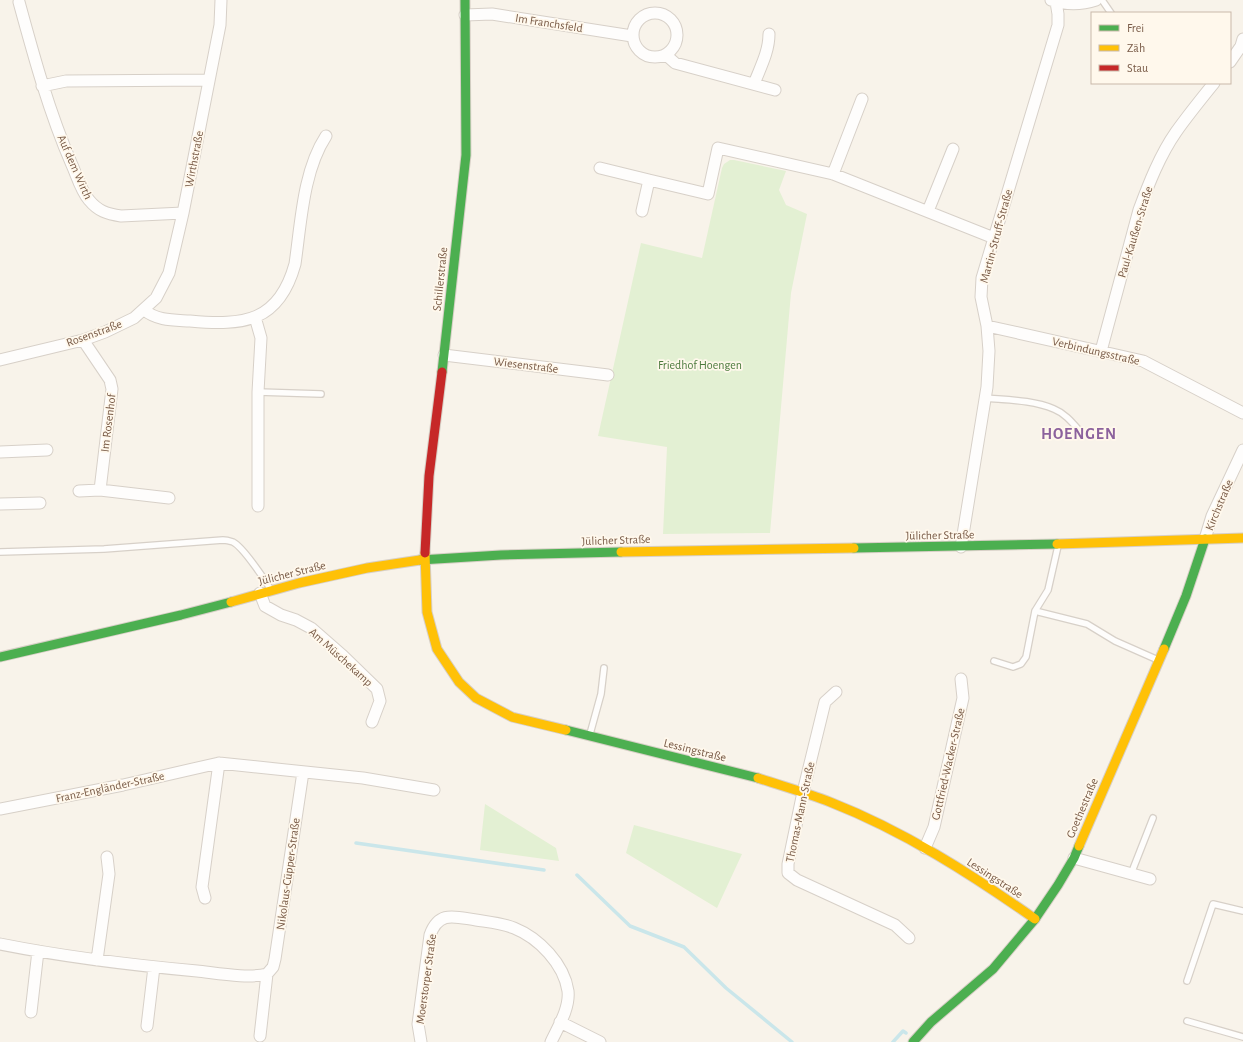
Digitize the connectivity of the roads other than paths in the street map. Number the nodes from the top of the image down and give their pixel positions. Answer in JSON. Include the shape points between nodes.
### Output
{"nodes":[{"id":1,"x":220,"y":0,"type":"edge"},
{"id":2,"x":465,"y":0,"type":"edge"},
{"id":3,"x":1096,"y":0,"type":"edge"},
{"id":4,"x":1102,"y":0,"type":"edge"},
{"id":5,"x":1053,"y":1,"type":"edge"},
{"id":6,"x":19,"y":2,"type":"dead end"},
{"id":7,"x":1110,"y":12,"type":"edge"},
{"id":8,"x":465,"y":15,"type":"junction"},
{"id":9,"x":769,"y":34,"type":"dead end"},
{"id":10,"x":632,"y":36,"type":"junction"},
{"id":11,"x":1243,"y":40,"type":"edge"},
{"id":12,"x":666,"y":55,"type":"junction"},
{"id":13,"x":1231,"y":61,"type":"edge"},
{"id":14,"x":210,"y":80,"type":"junction"},
{"id":15,"x":754,"y":84,"type":"junction"},
{"id":16,"x":1213,"y":84,"type":"edge"},
{"id":17,"x":42,"y":86,"type":"junction"},
{"id":18,"x":775,"y":90,"type":"dead end"},
{"id":19,"x":862,"y":99,"type":"dead end"},
{"id":20,"x":326,"y":136,"type":"dead end"},
{"id":21,"x":953,"y":149,"type":"dead end"},
{"id":22,"x":600,"y":168,"type":"dead end"},
{"id":23,"x":833,"y":174,"type":"junction"},
{"id":24,"x":649,"y":180,"type":"junction"},
{"id":25,"x":642,"y":211,"type":"dead end"},
{"id":26,"x":928,"y":211,"type":"junction"},
{"id":27,"x":183,"y":213,"type":"junction"},
{"id":28,"x":994,"y":238,"type":"junction"},
{"id":29,"x":144,"y":310,"type":"junction"},
{"id":30,"x":255,"y":318,"type":"junction"},
{"id":31,"x":987,"y":326,"type":"junction"},
{"id":32,"x":83,"y":340,"type":"junction"},
{"id":33,"x":1101,"y":351,"type":"junction"},
{"id":34,"x":444,"y":355,"type":"junction"},
{"id":35,"x":0,"y":360,"type":"edge"},
{"id":36,"x":608,"y":375,"type":"dead end"},
{"id":37,"x":258,"y":392,"type":"junction"},
{"id":38,"x":321,"y":394,"type":"dead end"},
{"id":39,"x":985,"y":398,"type":"junction"},
{"id":40,"x":1243,"y":413,"type":"edge"},
{"id":41,"x":1078,"y":428,"type":"dead end"},
{"id":42,"x":47,"y":450,"type":"dead end"},
{"id":43,"x":1243,"y":450,"type":"edge"},
{"id":44,"x":0,"y":452,"type":"edge"},
{"id":45,"x":100,"y":490,"type":"junction"},
{"id":46,"x":79,"y":491,"type":"dead end"},
{"id":47,"x":169,"y":498,"type":"dead end"},
{"id":48,"x":40,"y":503,"type":"dead end"},
{"id":49,"x":0,"y":504,"type":"edge"},
{"id":50,"x":258,"y":506,"type":"dead end"},
{"id":51,"x":1243,"y":538,"type":"edge"},
{"id":52,"x":1205,"y":539,"type":"junction"},
{"id":53,"x":1059,"y":544,"type":"junction"},
{"id":54,"x":961,"y":547,"type":"junction"},
{"id":55,"x":0,"y":552,"type":"edge"},
{"id":56,"x":425,"y":559,"type":"junction"},
{"id":57,"x":266,"y":592,"type":"junction"},
{"id":58,"x":1035,"y":611,"type":"junction"},
{"id":59,"x":0,"y":657,"type":"edge"},
{"id":60,"x":1158,"y":660,"type":"junction"},
{"id":61,"x":994,"y":662,"type":"dead end"},
{"id":62,"x":604,"y":668,"type":"dead end"},
{"id":63,"x":961,"y":678,"type":"dead end"},
{"id":64,"x":836,"y":692,"type":"dead end"},
{"id":65,"x":372,"y":722,"type":"dead end"},
{"id":66,"x":590,"y":737,"type":"junction"},
{"id":67,"x":219,"y":763,"type":"junction"},
{"id":68,"x":303,"y":772,"type":"junction"},
{"id":69,"x":434,"y":790,"type":"dead end"},
{"id":70,"x":803,"y":792,"type":"junction"},
{"id":71,"x":0,"y":809,"type":"edge"},
{"id":72,"x":1153,"y":818,"type":"dead end"},
{"id":73,"x":925,"y":848,"type":"junction"},
{"id":74,"x":107,"y":857,"type":"dead end"},
{"id":75,"x":1074,"y":858,"type":"junction"},
{"id":76,"x":1131,"y":874,"type":"junction"},
{"id":77,"x":1150,"y":880,"type":"dead end"},
{"id":78,"x":205,"y":898,"type":"dead end"},
{"id":79,"x":1243,"y":911,"type":"edge"},
{"id":80,"x":1035,"y":919,"type":"junction"},
{"id":81,"x":909,"y":938,"type":"dead end"},
{"id":82,"x":0,"y":944,"type":"edge"},
{"id":83,"x":38,"y":952,"type":"junction"},
{"id":84,"x":96,"y":960,"type":"junction"},
{"id":85,"x":154,"y":967,"type":"junction"},
{"id":86,"x":267,"y":974,"type":"junction"},
{"id":87,"x":1187,"y":981,"type":"dead end"},
{"id":88,"x":31,"y":1012,"type":"dead end"},
{"id":89,"x":1187,"y":1021,"type":"dead end"},
{"id":90,"x":560,"y":1022,"type":"junction"},
{"id":91,"x":147,"y":1026,"type":"dead end"},
{"id":92,"x":260,"y":1036,"type":"dead end"},
{"id":93,"x":1243,"y":1037,"type":"edge"},
{"id":94,"x":421,"y":1042,"type":"edge"},
{"id":95,"x":551,"y":1042,"type":"edge"},
{"id":96,"x":600,"y":1042,"type":"edge"},
{"id":97,"x":912,"y":1042,"type":"edge"}],
"edges":[{"from":1,"to":14,"type":"street","name":"Wirthstraße","via":[[220,25]]},
{"from":2,"to":8,"type":"street","name":"Schillerstraße"},
{"from":3,"to":5,"type":"street","via":[[1070,5]]},
{"from":4,"to":7,"type":"lane"},
{"from":5,"to":28,"type":"street","name":"Martin-Struff-Straße","via":[[1058,14],[1058,25]]},
{"from":6,"to":17,"type":"street","name":"Auf dem Wirth"},
{"from":8,"to":10,"type":"street","name":"Im Franchsfeld","via":[[492,14]]},
{"from":8,"to":34,"type":"street","name":"Schillerstraße","via":[[466,155]]},
{"from":9,"to":15,"type":"street","via":[[766,54]]},
{"from":10,"to":12,"type":"street","via":[[634,45],[648,57]]},
{"from":10,"to":12,"type":"street","via":[[634,26],[640,17],[650,13],[661,13],[670,18],[676,27],[678,38],[674,48]]},
{"from":11,"to":13,"type":"street"},
{"from":12,"to":15,"type":"street","via":[[675,63]]},
{"from":14,"to":17,"type":"street","via":[[66,81]]},
{"from":14,"to":27,"type":"street","name":"Wirthstraße"},
{"from":15,"to":18,"type":"street"},
{"from":16,"to":33,"type":"street","name":"Paul-Kaußen-Straße","via":[[1175,133],[1147,188]]},
{"from":17,"to":27,"type":"street","name":"Auf dem Wirth","via":[[67,154],[83,190],[93,205],[102,212],[121,216]]},
{"from":19,"to":23,"type":"street"},
{"from":20,"to":30,"type":"street","via":[[308,175],[292,276],[278,300]]},
{"from":21,"to":26,"type":"street"},
{"from":22,"to":24,"type":"street"},
{"from":23,"to":24,"type":"street","via":[[718,148],[708,194]]},
{"from":23,"to":26,"type":"street"},
{"from":24,"to":25,"type":"street"},
{"from":26,"to":28,"type":"street"},
{"from":27,"to":29,"type":"street","name":"Wirthstraße","via":[[169,273],[156,298]]},
{"from":28,"to":31,"type":"street","name":"Martin-Struff-Straße","via":[[982,278],[981,297]]},
{"from":29,"to":30,"type":"street","via":[[152,317],[218,323],[233,323]]},
{"from":29,"to":32,"type":"street","name":"Rosenstraße","via":[[134,318]]},
{"from":30,"to":37,"type":"street","via":[[261,338]]},
{"from":31,"to":33,"type":"street","name":"Verbindungsstraße"},
{"from":31,"to":39,"type":"street","name":"Martin-Struff-Straße","via":[[989,351]]},
{"from":32,"to":35,"type":"street","name":"Rosenstraße"},
{"from":32,"to":45,"type":"street","name":"Im Rosenhof","via":[[110,380],[112,389]]},
{"from":33,"to":40,"type":"street","name":"Verbindungsstraße","via":[[1143,361]]},
{"from":34,"to":36,"type":"street","name":"Wiesenstraße"},
{"from":34,"to":56,"type":"street","name":"Schillerstraße","via":[[429,476]]},
{"from":37,"to":38,"type":"lane"},
{"from":37,"to":50,"type":"street"},
{"from":39,"to":41,"type":"lane","via":[[1034,403],[1054,409]]},
{"from":39,"to":54,"type":"street","name":"Martin-Struff-Straße"},
{"from":42,"to":44,"type":"street"},
{"from":43,"to":52,"type":"street","name":"Kirchstraße","via":[[1212,516]]},
{"from":45,"to":46,"type":"street"},
{"from":45,"to":47,"type":"street"},
{"from":48,"to":49,"type":"street"},
{"from":51,"to":52,"type":"street","name":"Jülicher Straße"},
{"from":52,"to":53,"type":"street","name":"Jülicher Straße"},
{"from":52,"to":60,"type":"street","name":"Goethestraße","via":[[1186,596]]},
{"from":53,"to":54,"type":"street","name":"Jülicher Straße"},
{"from":53,"to":58,"type":"lane","via":[[1048,590]]},
{"from":54,"to":56,"type":"street","name":"Jülicher Straße","via":[[654,550]]},
{"from":55,"to":57,"type":"lane","via":[[104,549],[223,540],[232,542],[240,548],[264,578]]},
{"from":56,"to":57,"type":"street","name":"Jülicher Straße","via":[[367,568]]},
{"from":56,"to":66,"type":"street","name":"Lessingstraße","via":[[427,612],[437,649],[467,691],[512,717]]},
{"from":57,"to":59,"type":"street","name":"Jülicher Straße","via":[[181,615]]},
{"from":57,"to":65,"type":"street","name":"Am Müschekamp","via":[[264,606],[311,628],[377,689],[380,701]]},
{"from":58,"to":60,"type":"lane","via":[[1088,624],[1115,641]]},
{"from":58,"to":61,"type":"lane","via":[[1026,657],[1021,664],[1013,667]]},
{"from":60,"to":75,"type":"street","name":"Goethestraße"},
{"from":62,"to":66,"type":"lane","via":[[601,694]]},
{"from":63,"to":73,"type":"street","name":"Gottfried-Wacker-Straße","via":[[963,698],[934,827]]},
{"from":64,"to":70,"type":"street","name":"Thomas-Mann-Straße","via":[[825,702]]},
{"from":66,"to":70,"type":"street","name":"Lessingstraße","via":[[751,776]]},
{"from":67,"to":68,"type":"street","name":"Franz-Engländer-Straße"},
{"from":67,"to":71,"type":"street","name":"Franz-Engländer-Straße"},
{"from":67,"to":78,"type":"street","via":[[202,887]]},
{"from":68,"to":69,"type":"street","name":"Franz-Engländer-Straße","via":[[363,778]]},
{"from":68,"to":86,"type":"street","name":"Nikolaus-Cüpper-Straße","via":[[275,960]]},
{"from":70,"to":73,"type":"street","name":"Lessingstraße","via":[[886,827]]},
{"from":70,"to":81,"type":"street","name":"Thomas-Mann-Straße","via":[[788,872],[797,880],[895,925]]},
{"from":72,"to":76,"type":"lane"},
{"from":73,"to":80,"type":"street","name":"Lessingstraße"},
{"from":74,"to":84,"type":"street","via":[[109,874]]},
{"from":75,"to":76,"type":"street"},
{"from":75,"to":80,"type":"street","name":"Goethestraße"},
{"from":76,"to":77,"type":"street"},
{"from":79,"to":87,"type":"lane","via":[[1213,904]]},
{"from":80,"to":97,"type":"street","name":"Goethestraße","via":[[993,968]]},
{"from":82,"to":83,"type":"street"},
{"from":83,"to":84,"type":"street"},
{"from":83,"to":88,"type":"street"},
{"from":84,"to":85,"type":"street"},
{"from":85,"to":86,"type":"street","via":[[248,976]]},
{"from":85,"to":91,"type":"street"},
{"from":86,"to":92,"type":"street","name":"Nikolaus-Cüpper-Straße"},
{"from":89,"to":93,"type":"lane"},
{"from":90,"to":94,"type":"street","name":"Moerstorper Straße","via":[[567,1007],[568,991],[564,976],[557,963],[532,938],[503,924],[446,917],[440,919],[430,935],[418,1024]]},
{"from":90,"to":95,"type":"street","name":"Moerstorper Straße"},
{"from":90,"to":96,"type":"street"}]}
